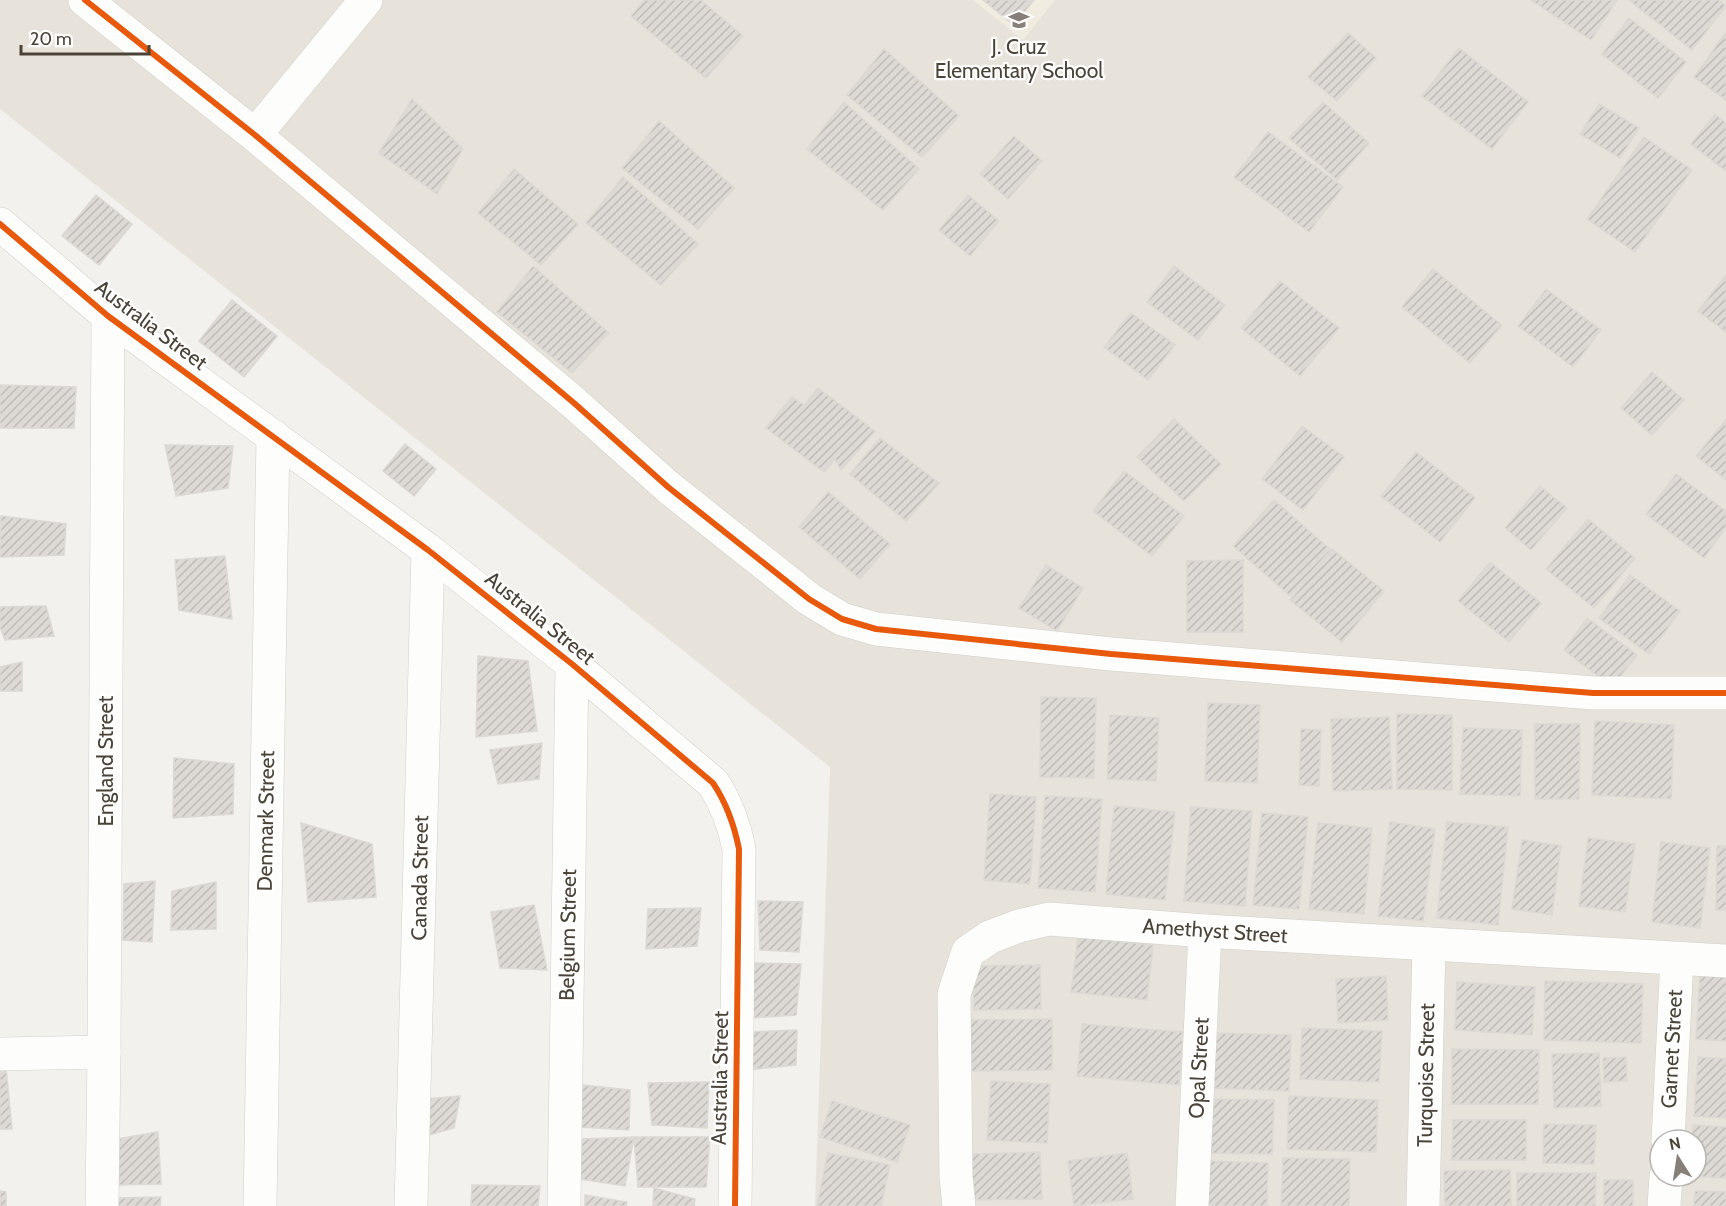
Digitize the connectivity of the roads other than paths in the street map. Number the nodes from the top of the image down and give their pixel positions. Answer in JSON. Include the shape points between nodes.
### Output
{"nodes":[{"id":1,"x":85,"y":0,"type":"edge"},
{"id":2,"x":366,"y":0,"type":"edge"},
{"id":3,"x":255,"y":135,"type":"junction"},
{"id":4,"x":0,"y":224,"type":"edge"},
{"id":5,"x":108,"y":316,"type":"junction"},
{"id":6,"x":273,"y":436,"type":"junction"},
{"id":7,"x":428,"y":550,"type":"junction"},
{"id":8,"x":572,"y":664,"type":"junction"},
{"id":9,"x":1726,"y":693,"type":"edge"},
{"id":10,"x":1206,"y":931,"type":"junction"},
{"id":11,"x":1429,"y":944,"type":"junction"},
{"id":12,"x":1677,"y":959,"type":"junction"},
{"id":13,"x":1726,"y":961,"type":"edge"},
{"id":14,"x":105,"y":1052,"type":"junction"},
{"id":15,"x":0,"y":1054,"type":"edge"},
{"id":16,"x":1669,"y":1128,"type":"edge"},
{"id":17,"x":1665,"y":1188,"type":"edge"},
{"id":18,"x":102,"y":1206,"type":"edge"},
{"id":19,"x":260,"y":1206,"type":"edge"},
{"id":20,"x":411,"y":1206,"type":"edge"},
{"id":21,"x":564,"y":1206,"type":"edge"},
{"id":22,"x":735,"y":1206,"type":"edge"},
{"id":23,"x":959,"y":1206,"type":"edge"},
{"id":24,"x":1192,"y":1206,"type":"edge"},
{"id":25,"x":1423,"y":1206,"type":"edge"},
{"id":26,"x":1664,"y":1206,"type":"edge"}],
"edges":[{"from":1,"to":3,"type":"street"},
{"from":2,"to":3,"type":"street"},
{"from":3,"to":9,"type":"street","via":[[668,487],[809,599],[842,619],[876,629],[1112,654],[1593,693]]},
{"from":4,"to":5,"type":"street","name":"Australia Street"},
{"from":5,"to":6,"type":"street","name":"Australia Street"},
{"from":5,"to":14,"type":"street","name":"England Street"},
{"from":6,"to":7,"type":"street","name":"Australia Street"},
{"from":6,"to":19,"type":"street","name":"Denmark Street"},
{"from":7,"to":8,"type":"street","name":"Australia Street"},
{"from":7,"to":20,"type":"street","name":"Canada Street"},
{"from":8,"to":21,"type":"street","name":"Belgium Street"},
{"from":8,"to":22,"type":"street","name":"Australia Street","via":[[713,783],[734,824],[740,849]]},
{"from":10,"to":11,"type":"street","name":"Amethyst Street"},
{"from":10,"to":23,"type":"street","name":"Amethyst Street","via":[[1049,918],[990,937],[969,952],[954,994]]},
{"from":10,"to":24,"type":"street","name":"Opal Street"},
{"from":11,"to":12,"type":"street","name":"Amethyst Street"},
{"from":11,"to":25,"type":"street","name":"Turquoise Street"},
{"from":12,"to":13,"type":"street","name":"Amethyst Street"},
{"from":12,"to":16,"type":"street","name":"Garnet Street"},
{"from":14,"to":15,"type":"street"},
{"from":14,"to":18,"type":"street","name":"England Street"},
{"from":17,"to":26,"type":"street"}]}
